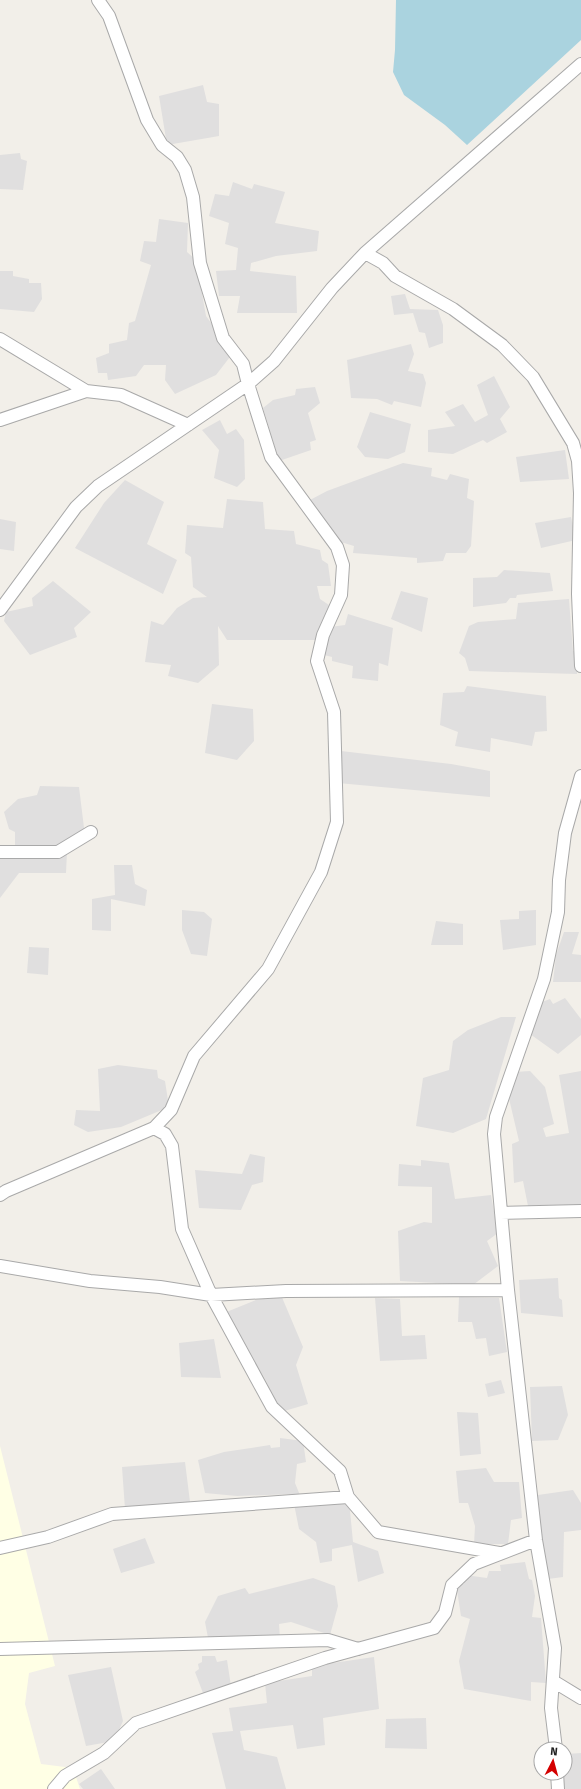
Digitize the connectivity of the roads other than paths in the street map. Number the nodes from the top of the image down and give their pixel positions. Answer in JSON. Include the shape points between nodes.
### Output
{"nodes":[{"id":1,"x":98,"y":0,"type":"edge"},
{"id":2,"x":581,"y":64,"type":"edge"},
{"id":3,"x":365,"y":253,"type":"junction"},
{"id":4,"x":0,"y":339,"type":"edge"},
{"id":5,"x":248,"y":384,"type":"junction"},
{"id":6,"x":86,"y":391,"type":"junction"},
{"id":7,"x":0,"y":420,"type":"edge"},
{"id":8,"x":188,"y":425,"type":"junction"},
{"id":9,"x":0,"y":610,"type":"edge"},
{"id":10,"x":581,"y":666,"type":"edge"},
{"id":11,"x":581,"y":776,"type":"edge"},
{"id":12,"x":91,"y":832,"type":"dead end"},
{"id":13,"x":0,"y":852,"type":"edge"},
{"id":14,"x":154,"y":1128,"type":"junction"},
{"id":15,"x":0,"y":1195,"type":"edge"},
{"id":16,"x":581,"y":1211,"type":"edge"},
{"id":17,"x":501,"y":1213,"type":"junction"},
{"id":18,"x":0,"y":1266,"type":"edge"},
{"id":19,"x":508,"y":1290,"type":"junction"},
{"id":20,"x":211,"y":1294,"type":"junction"},
{"id":21,"x":348,"y":1497,"type":"junction"},
{"id":22,"x":536,"y":1540,"type":"junction"},
{"id":23,"x":0,"y":1548,"type":"edge"},
{"id":24,"x":501,"y":1554,"type":"junction"},
{"id":25,"x":0,"y":1649,"type":"edge"},
{"id":26,"x":358,"y":1649,"type":"junction"},
{"id":27,"x":553,"y":1681,"type":"junction"},
{"id":28,"x":581,"y":1698,"type":"edge"},
{"id":29,"x":555,"y":1741,"type":"edge"},
{"id":30,"x":54,"y":1789,"type":"edge"}],
"edges":[{"from":1,"to":5,"type":"street","via":[[108,16],[147,120],[162,145],[177,157],[185,170],[193,197],[202,271],[223,338],[243,364]]},
{"from":2,"to":3,"type":"street"},
{"from":3,"to":5,"type":"street","via":[[332,288],[274,361]]},
{"from":3,"to":10,"type":"street","via":[[383,263],[395,276],[453,309],[502,345],[533,377],[573,443],[578,461],[580,493],[578,594]]},
{"from":4,"to":6,"type":"street"},
{"from":5,"to":8,"type":"street"},
{"from":5,"to":14,"type":"street","via":[[271,456],[337,547],[343,565],[341,595],[323,635],[317,661],[334,712],[337,822],[321,872],[268,969],[194,1056],[171,1110]]},
{"from":6,"to":7,"type":"street"},
{"from":6,"to":8,"type":"street","via":[[121,395]]},
{"from":8,"to":9,"type":"street","via":[[118,471],[76,507]]},
{"from":11,"to":17,"type":"street","via":[[565,833],[558,912],[544,979],[496,1117],[494,1134]]},
{"from":12,"to":13,"type":"street","via":[[58,852]]},
{"from":14,"to":15,"type":"street"},
{"from":14,"to":20,"type":"street","via":[[165,1134],[172,1146],[182,1229]]},
{"from":16,"to":17,"type":"street"},
{"from":17,"to":19,"type":"street"},
{"from":18,"to":20,"type":"street","via":[[90,1281]]},
{"from":19,"to":20,"type":"street"},
{"from":19,"to":22,"type":"street"},
{"from":20,"to":21,"type":"street","via":[[272,1407],[340,1470]]},
{"from":21,"to":23,"type":"street","via":[[112,1514],[48,1537]]},
{"from":21,"to":24,"type":"street","via":[[378,1532]]},
{"from":22,"to":24,"type":"street"},
{"from":22,"to":27,"type":"street","via":[[555,1648]]},
{"from":24,"to":26,"type":"street","via":[[474,1564],[452,1585],[446,1613],[434,1628]]},
{"from":25,"to":26,"type":"street","via":[[328,1640]]},
{"from":26,"to":30,"type":"street","via":[[136,1723],[104,1753],[65,1776]]},
{"from":27,"to":28,"type":"street"},
{"from":27,"to":29,"type":"street","via":[[551,1708]]}]}
